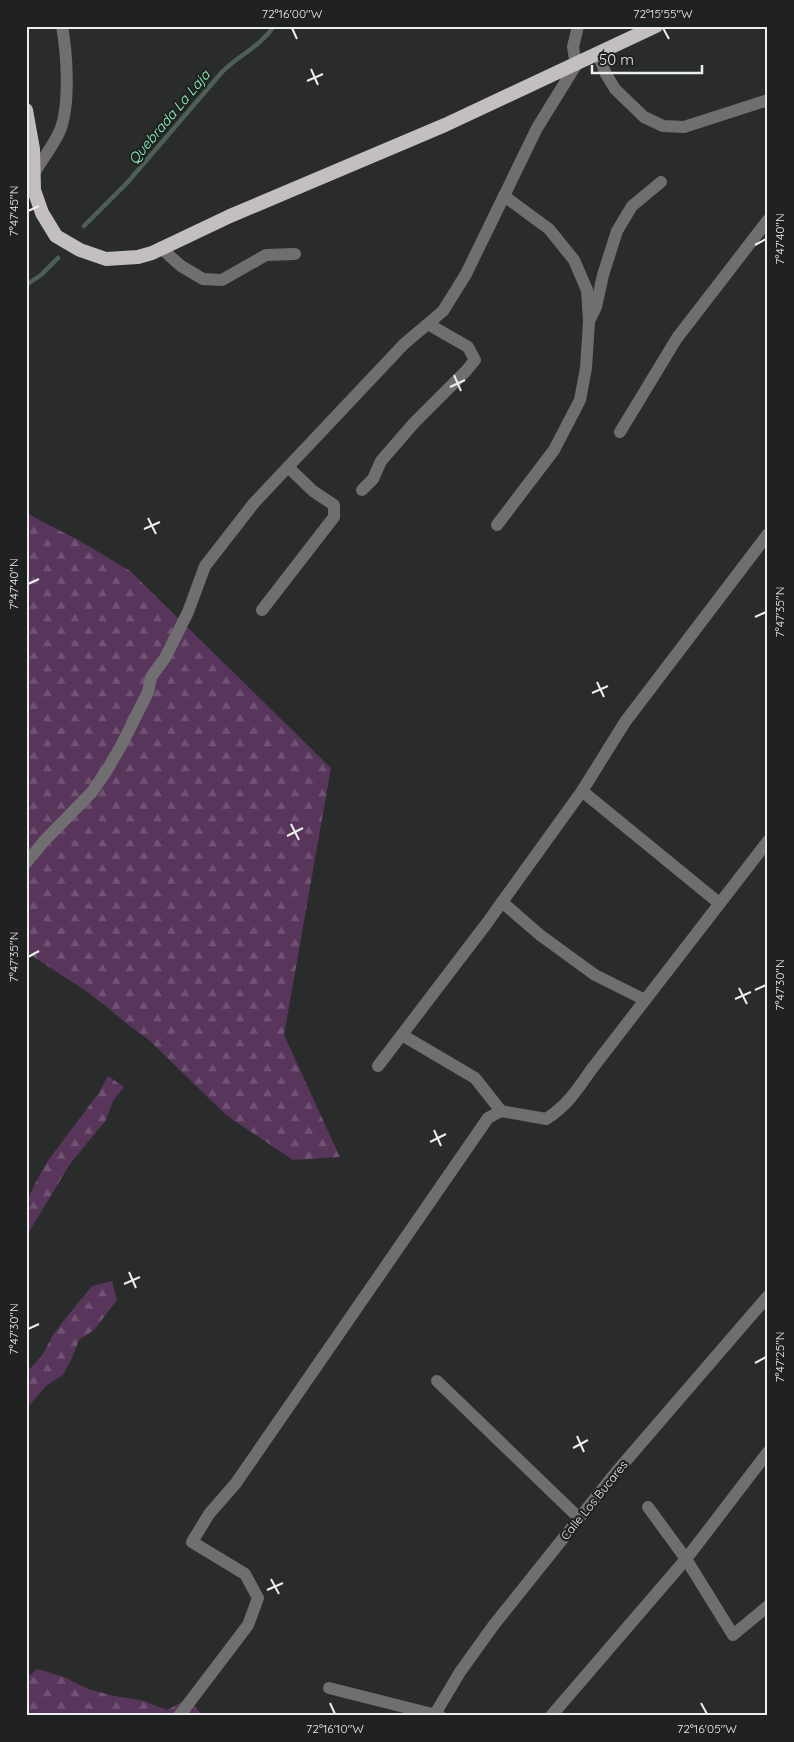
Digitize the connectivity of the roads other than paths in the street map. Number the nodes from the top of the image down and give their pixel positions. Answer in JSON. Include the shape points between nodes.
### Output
{"nodes":[{"id":1,"x":62,"y":26,"type":"edge"},
{"id":2,"x":578,"y":26,"type":"edge"},
{"id":3,"x":656,"y":26,"type":"edge"},
{"id":4,"x":598,"y":55,"type":"junction"},
{"id":5,"x":576,"y":65,"type":"junction"},
{"id":6,"x":768,"y":100,"type":"edge"},
{"id":7,"x":26,"y":110,"type":"edge"},
{"id":8,"x":33,"y":175,"type":"junction"},
{"id":9,"x":662,"y":182,"type":"dead end"},
{"id":10,"x":30,"y":192,"type":"edge"},
{"id":11,"x":504,"y":196,"type":"junction"},
{"id":12,"x":768,"y":220,"type":"edge"},
{"id":13,"x":161,"y":248,"type":"junction"},
{"id":14,"x":295,"y":254,"type":"dead end"},
{"id":15,"x":589,"y":322,"type":"junction"},
{"id":16,"x":428,"y":324,"type":"junction"},
{"id":17,"x":620,"y":432,"type":"dead end"},
{"id":18,"x":288,"y":467,"type":"junction"},
{"id":19,"x":362,"y":490,"type":"dead end"},
{"id":20,"x":497,"y":526,"type":"dead end"},
{"id":21,"x":768,"y":534,"type":"edge"},
{"id":22,"x":262,"y":610,"type":"dead end"},
{"id":23,"x":582,"y":791,"type":"junction"},
{"id":24,"x":768,"y":841,"type":"edge"},
{"id":25,"x":26,"y":863,"type":"edge"},
{"id":26,"x":502,"y":902,"type":"junction"},
{"id":27,"x":719,"y":904,"type":"junction"},
{"id":28,"x":645,"y":1000,"type":"junction"},
{"id":29,"x":402,"y":1035,"type":"junction"},
{"id":30,"x":378,"y":1066,"type":"dead end"},
{"id":31,"x":501,"y":1111,"type":"junction"},
{"id":32,"x":768,"y":1296,"type":"edge"},
{"id":33,"x":437,"y":1381,"type":"dead end"},
{"id":34,"x":768,"y":1452,"type":"edge"},
{"id":35,"x":648,"y":1507,"type":"dead end"},
{"id":36,"x":579,"y":1518,"type":"junction"},
{"id":37,"x":686,"y":1559,"type":"junction"},
{"id":38,"x":768,"y":1606,"type":"edge"},
{"id":39,"x":329,"y":1688,"type":"dead end"},
{"id":40,"x":438,"y":1715,"type":"edge"},
{"id":41,"x":179,"y":1716,"type":"edge"},
{"id":42,"x":550,"y":1716,"type":"edge"}],
"edges":[{"from":1,"to":8,"type":"street","via":[[66,47],[66,100],[61,128]]},
{"from":2,"to":5,"type":"street","via":[[572,47]]},
{"from":3,"to":4,"type":"highway"},
{"from":4,"to":5,"type":"highway"},
{"from":4,"to":6,"type":"street","via":[[614,89],[644,117],[663,126],[684,127]]},
{"from":5,"to":11,"type":"street","via":[[537,128]]},
{"from":5,"to":13,"type":"highway"},
{"from":7,"to":8,"type":"highway","via":[[33,149]]},
{"from":8,"to":10,"type":"highway"},
{"from":9,"to":15,"type":"street","via":[[632,206],[617,231],[596,308]]},
{"from":10,"to":13,"type":"highway","via":[[56,236],[80,250],[106,259],[121,259],[138,257]]},
{"from":11,"to":15,"type":"street","via":[[550,230],[574,260],[587,290]]},
{"from":11,"to":16,"type":"street","via":[[466,274],[443,311]]},
{"from":12,"to":17,"type":"street","via":[[677,338]]},
{"from":13,"to":14,"type":"street","via":[[181,266],[203,279],[222,280],[266,255]]},
{"from":15,"to":20,"type":"street","via":[[580,400],[554,450]]},
{"from":16,"to":18,"type":"street","via":[[404,344]]},
{"from":16,"to":19,"type":"street","via":[[468,347],[475,360],[414,423]]},
{"from":18,"to":22,"type":"street","via":[[313,491],[334,505],[334,517]]},
{"from":18,"to":25,"type":"street","via":[[254,503],[205,566],[188,612],[165,658],[151,677],[148,692],[122,744],[92,792]]},
{"from":21,"to":23,"type":"street","via":[[625,722]]},
{"from":23,"to":26,"type":"street"},
{"from":23,"to":27,"type":"street"},
{"from":24,"to":27,"type":"street"},
{"from":26,"to":28,"type":"street","via":[[595,975]]},
{"from":26,"to":29,"type":"street"},
{"from":27,"to":28,"type":"street"},
{"from":28,"to":31,"type":"street","via":[[574,1095],[557,1112],[546,1119]]},
{"from":29,"to":30,"type":"street"},
{"from":29,"to":31,"type":"street","via":[[474,1078]]},
{"from":31,"to":41,"type":"street","via":[[488,1118],[242,1475],[209,1514],[192,1542],[245,1574],[258,1598],[248,1626]]},
{"from":32,"to":36,"type":"street","name":"Calle Los Bucares"},
{"from":33,"to":36,"type":"street"},
{"from":34,"to":37,"type":"street"},
{"from":35,"to":37,"type":"street"},
{"from":36,"to":40,"type":"street","name":"Calle Los Bucares","via":[[460,1672]]},
{"from":37,"to":38,"type":"street","via":[[733,1635]]},
{"from":37,"to":42,"type":"street"},
{"from":39,"to":40,"type":"street"}]}
